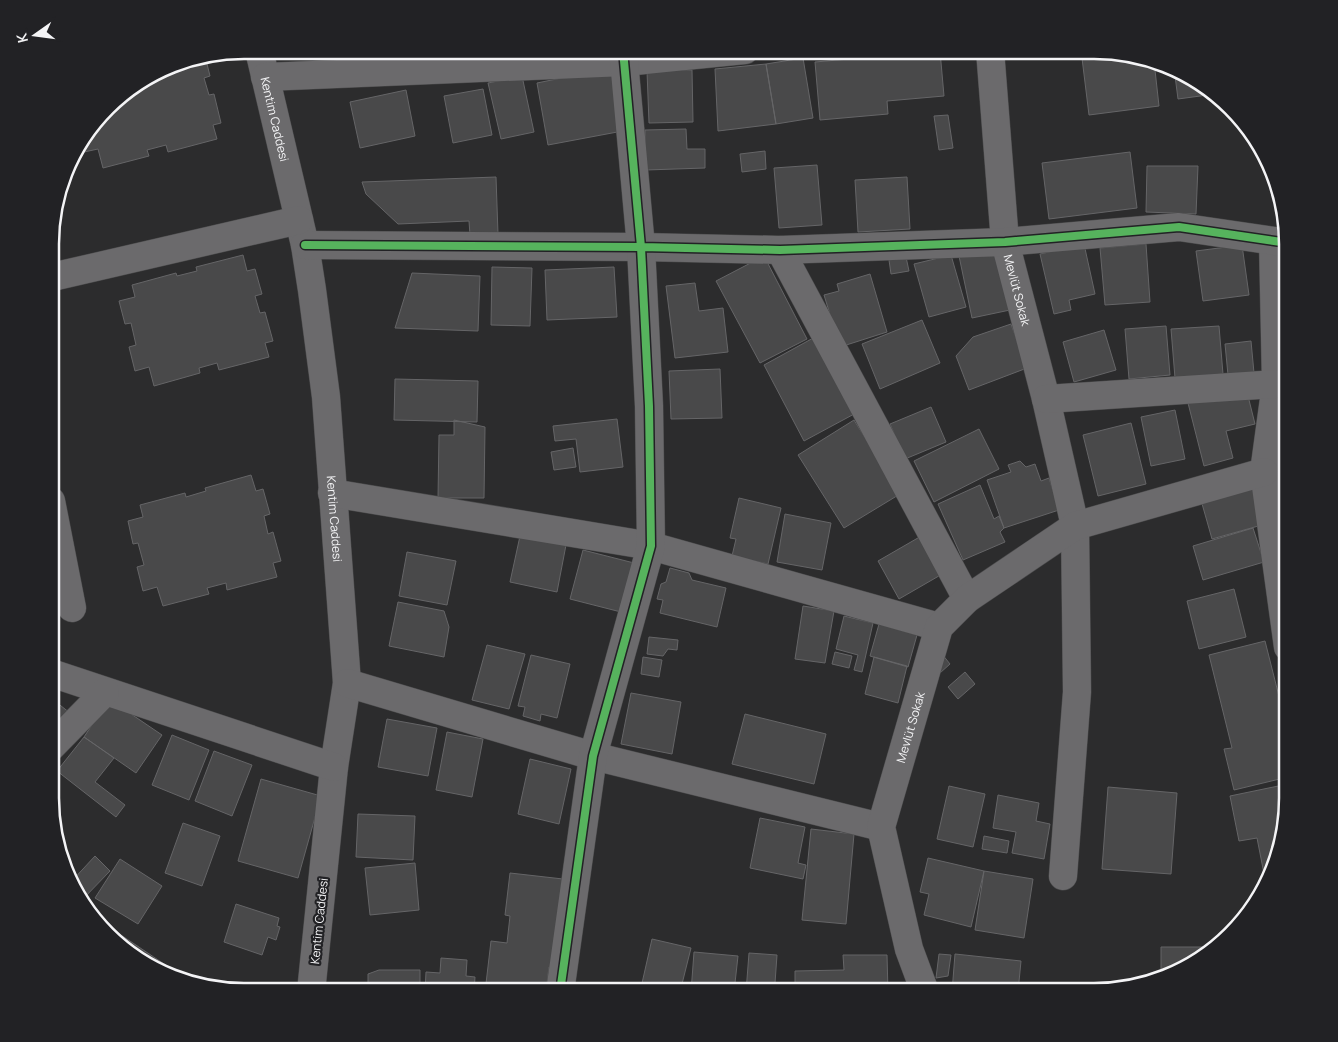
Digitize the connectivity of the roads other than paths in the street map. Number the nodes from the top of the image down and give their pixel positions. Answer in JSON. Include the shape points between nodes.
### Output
{"nodes":[{"id":1,"x":261,"y":59,"type":"edge"},
{"id":2,"x":573,"y":59,"type":"edge"},
{"id":3,"x":624,"y":59,"type":"edge"},
{"id":4,"x":991,"y":59,"type":"edge"},
{"id":5,"x":265,"y":77,"type":"junction"},
{"id":6,"x":302,"y":232,"type":"junction"},
{"id":7,"x":1005,"y":242,"type":"junction"},
{"id":8,"x":1279,"y":242,"type":"edge"},
{"id":9,"x":641,"y":247,"type":"junction"},
{"id":10,"x":780,"y":250,"type":"junction"},
{"id":11,"x":59,"y":276,"type":"edge"},
{"id":12,"x":1279,"y":278,"type":"edge"},
{"id":13,"x":1276,"y":384,"type":"junction"},
{"id":14,"x":1046,"y":399,"type":"junction"},
{"id":15,"x":1264,"y":472,"type":"junction"},
{"id":16,"x":332,"y":493,"type":"junction"},
{"id":17,"x":1075,"y":526,"type":"junction"},
{"id":18,"x":59,"y":542,"type":"edge"},
{"id":19,"x":651,"y":546,"type":"junction"},
{"id":20,"x":1279,"y":581,"type":"edge"},
{"id":21,"x":967,"y":599,"type":"junction"},
{"id":22,"x":72,"y":608,"type":"dead end"},
{"id":23,"x":939,"y":627,"type":"junction"},
{"id":24,"x":59,"y":676,"type":"edge"},
{"id":25,"x":347,"y":683,"type":"junction"},
{"id":26,"x":105,"y":692,"type":"junction"},
{"id":27,"x":59,"y":739,"type":"edge"},
{"id":28,"x":592,"y":756,"type":"junction"},
{"id":29,"x":334,"y":767,"type":"junction"},
{"id":30,"x":881,"y":827,"type":"junction"},
{"id":31,"x":1063,"y":876,"type":"dead end"},
{"id":32,"x":312,"y":983,"type":"edge"},
{"id":33,"x":561,"y":983,"type":"edge"},
{"id":34,"x":922,"y":983,"type":"edge"}],
"edges":[{"from":1,"to":5,"type":"street","name":"Kentim Caddesi"},
{"from":2,"to":5,"type":"street"},
{"from":3,"to":9,"type":"street"},
{"from":4,"to":7,"type":"street","name":"Mevlüt Sokak"},
{"from":5,"to":6,"type":"street","name":"Kentim Caddesi"},
{"from":6,"to":9,"type":"street"},
{"from":6,"to":11,"type":"street"},
{"from":6,"to":16,"type":"street","name":"Kentim Caddesi","via":[[326,397]]},
{"from":7,"to":8,"type":"street","via":[[1179,227]]},
{"from":7,"to":10,"type":"street"},
{"from":7,"to":14,"type":"street","name":"Mevlüt Sokak"},
{"from":9,"to":10,"type":"street"},
{"from":9,"to":19,"type":"street","via":[[649,406]]},
{"from":10,"to":21,"type":"street"},
{"from":12,"to":13,"type":"street"},
{"from":13,"to":14,"type":"street"},
{"from":13,"to":15,"type":"street"},
{"from":14,"to":17,"type":"street","name":"Mevlüt Sokak"},
{"from":15,"to":17,"type":"street","name":"Mevlüt Sokak"},
{"from":15,"to":20,"type":"street"},
{"from":16,"to":19,"type":"street"},
{"from":16,"to":25,"type":"street","name":"Kentim Caddesi"},
{"from":17,"to":21,"type":"street","name":"Mevlüt Sokak"},
{"from":17,"to":31,"type":"street","via":[[1077,692]]},
{"from":18,"to":22,"type":"street"},
{"from":19,"to":23,"type":"street"},
{"from":19,"to":28,"type":"street"},
{"from":21,"to":23,"type":"street","name":"Mevlüt Sokak"},
{"from":23,"to":30,"type":"street","name":"Mevlüt Sokak"},
{"from":24,"to":26,"type":"street"},
{"from":25,"to":28,"type":"street"},
{"from":25,"to":29,"type":"street","name":"Kentim Caddesi"},
{"from":26,"to":27,"type":"street"},
{"from":26,"to":29,"type":"street"},
{"from":28,"to":30,"type":"street"},
{"from":28,"to":33,"type":"street"},
{"from":29,"to":32,"type":"street","name":"Kentim Caddesi"},
{"from":30,"to":34,"type":"street","name":"Mevlüt Sokak","via":[[909,949]]}]}
